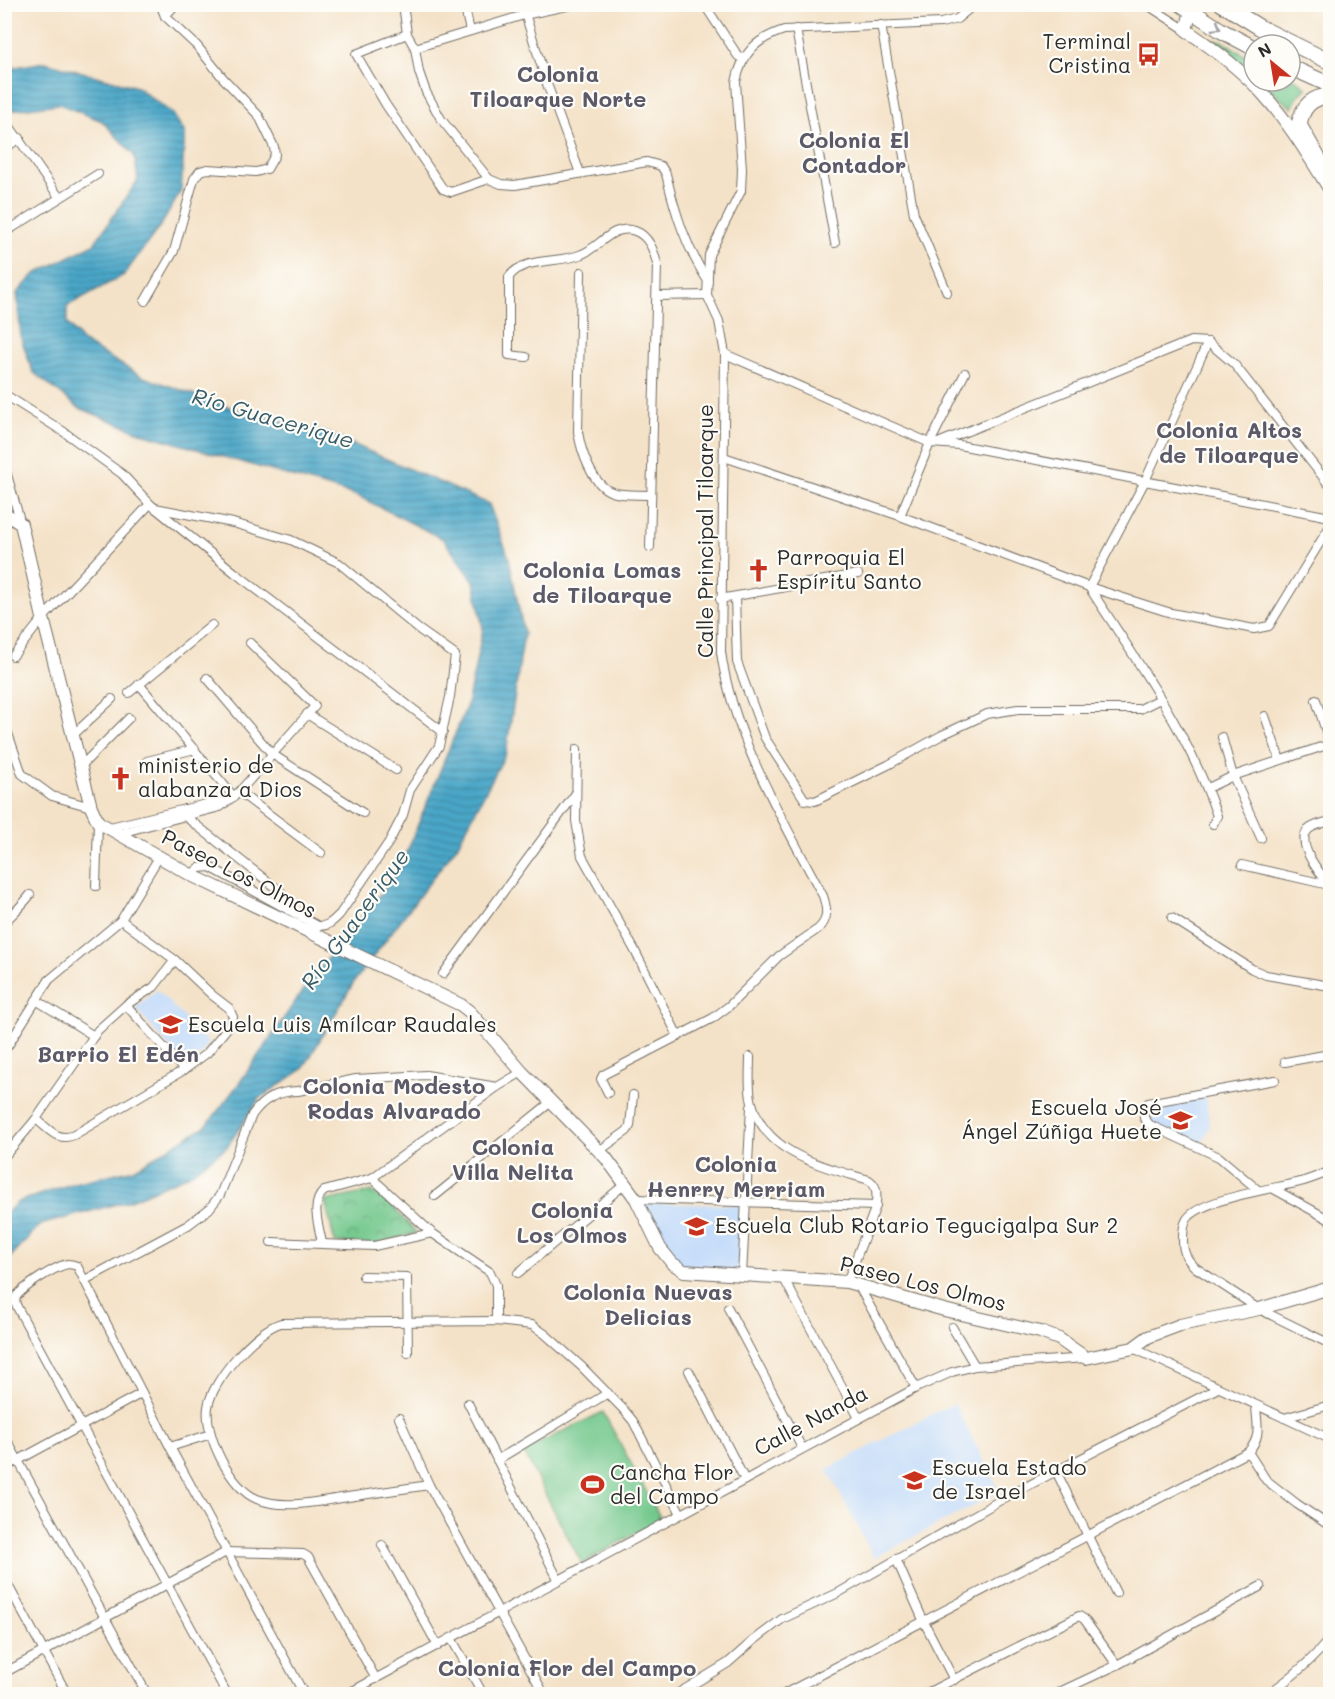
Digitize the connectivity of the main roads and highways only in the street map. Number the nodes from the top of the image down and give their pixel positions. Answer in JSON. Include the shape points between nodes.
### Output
{"nodes":[{"id":1,"x":1222,"y":4,"type":"edge"},
{"id":2,"x":1186,"y":8,"type":"edge"},
{"id":3,"x":1242,"y":41,"type":"edge"},
{"id":4,"x":1330,"y":62,"type":"edge"},
{"id":5,"x":1302,"y":72,"type":"edge"},
{"id":6,"x":1330,"y":85,"type":"edge"},
{"id":7,"x":1330,"y":96,"type":"edge"},
{"id":8,"x":1330,"y":178,"type":"edge"}],
"edges":[{"from":1,"to":4,"type":"highway"},
{"from":2,"to":3,"type":"highway","one_way":true},
{"from":5,"to":6,"type":"highway"},
{"from":7,"to":8,"type":"highway","via":[[1314,99],[1305,106],[1299,125]]}]}
